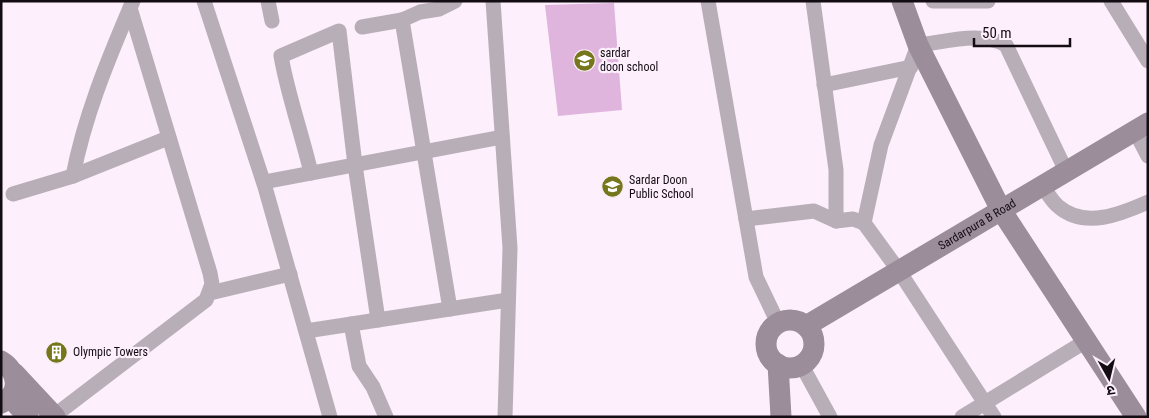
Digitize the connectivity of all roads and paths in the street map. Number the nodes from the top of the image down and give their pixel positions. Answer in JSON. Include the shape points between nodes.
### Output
{"nodes":[{"id":1,"x":204,"y":1,"type":"edge"},
{"id":2,"x":268,"y":1,"type":"edge"},
{"id":3,"x":455,"y":1,"type":"edge"},
{"id":4,"x":493,"y":1,"type":"edge"},
{"id":5,"x":708,"y":1,"type":"edge"},
{"id":6,"x":813,"y":1,"type":"edge"},
{"id":7,"x":912,"y":1,"type":"edge"},
{"id":8,"x":932,"y":1,"type":"edge"},
{"id":9,"x":948,"y":1,"type":"edge"},
{"id":10,"x":988,"y":1,"type":"edge"},
{"id":11,"x":1111,"y":1,"type":"edge"},
{"id":12,"x":902,"y":2,"type":"edge"},
{"id":13,"x":132,"y":5,"type":"edge"},
{"id":14,"x":402,"y":20,"type":"junction"},
{"id":15,"x":272,"y":21,"type":"dead end"},
{"id":16,"x":362,"y":26,"type":"dead end"},
{"id":17,"x":918,"y":45,"type":"junction"},
{"id":18,"x":1148,"y":61,"type":"edge"},
{"id":19,"x":911,"y":67,"type":"junction"},
{"id":20,"x":824,"y":85,"type":"junction"},
{"id":21,"x":1142,"y":127,"type":"edge"},
{"id":22,"x":502,"y":137,"type":"junction"},
{"id":23,"x":168,"y":138,"type":"junction"},
{"id":24,"x":424,"y":152,"type":"junction"},
{"id":25,"x":1148,"y":156,"type":"edge"},
{"id":26,"x":356,"y":165,"type":"junction"},
{"id":27,"x":1066,"y":171,"type":"junction"},
{"id":28,"x":311,"y":173,"type":"junction"},
{"id":29,"x":73,"y":176,"type":"junction"},
{"id":30,"x":264,"y":182,"type":"junction"},
{"id":31,"x":1042,"y":185,"type":"junction"},
{"id":32,"x":13,"y":194,"type":"dead end"},
{"id":33,"x":1148,"y":202,"type":"edge"},
{"id":34,"x":1000,"y":210,"type":"junction"},
{"id":35,"x":746,"y":219,"type":"junction"},
{"id":36,"x":836,"y":221,"type":"junction"},
{"id":37,"x":864,"y":223,"type":"junction"},
{"id":38,"x":899,"y":270,"type":"junction"},
{"id":39,"x":290,"y":274,"type":"junction"},
{"id":40,"x":210,"y":293,"type":"junction"},
{"id":41,"x":508,"y":300,"type":"junction"},
{"id":42,"x":450,"y":309,"type":"junction"},
{"id":43,"x":378,"y":320,"type":"junction"},
{"id":44,"x":778,"y":323,"type":"junction"},
{"id":45,"x":351,"y":324,"type":"junction"},
{"id":46,"x":806,"y":326,"type":"junction"},
{"id":47,"x":306,"y":331,"type":"junction"},
{"id":48,"x":1086,"y":341,"type":"junction"},
{"id":49,"x":778,"y":364,"type":"junction"},
{"id":50,"x":801,"y":364,"type":"junction"},
{"id":51,"x":8,"y":367,"type":"edge"},
{"id":52,"x":6,"y":400,"type":"edge"},
{"id":53,"x":986,"y":403,"type":"junction"},
{"id":54,"x":54,"y":416,"type":"edge"},
{"id":55,"x":28,"y":417,"type":"edge"},
{"id":56,"x":330,"y":417,"type":"edge"},
{"id":57,"x":386,"y":417,"type":"edge"},
{"id":58,"x":505,"y":417,"type":"edge"},
{"id":59,"x":781,"y":417,"type":"edge"},
{"id":60,"x":830,"y":417,"type":"edge"},
{"id":61,"x":962,"y":417,"type":"edge"},
{"id":62,"x":994,"y":417,"type":"edge"},
{"id":63,"x":1136,"y":417,"type":"edge"}],
"edges":[{"from":1,"to":30,"type":"street"},
{"from":2,"to":15,"type":"street"},
{"from":3,"to":14,"type":"street"},
{"from":4,"to":22,"type":"street"},
{"from":5,"to":35,"type":"street"},
{"from":6,"to":20,"type":"street"},
{"from":7,"to":12,"type":"street"},
{"from":8,"to":9,"type":"street"},
{"from":9,"to":10,"type":"street"},
{"from":11,"to":18,"type":"street"},
{"from":12,"to":17,"type":"street"},
{"from":13,"to":23,"type":"street"},
{"from":13,"to":29,"type":"street","via":[[83,132]]},
{"from":14,"to":16,"type":"street"},
{"from":14,"to":24,"type":"street"},
{"from":17,"to":19,"type":"street"},
{"from":17,"to":27,"type":"street","via":[[990,38],[1006,45]]},
{"from":17,"to":34,"type":"street"},
{"from":19,"to":20,"type":"street"},
{"from":19,"to":37,"type":"street","via":[[881,146]]},
{"from":20,"to":36,"type":"street","via":[[836,170]]},
{"from":21,"to":25,"type":"street"},
{"from":21,"to":27,"type":"street","name":"Sardarpura B Road"},
{"from":22,"to":24,"type":"street"},
{"from":22,"to":41,"type":"street","via":[[510,248]]},
{"from":23,"to":29,"type":"street"},
{"from":23,"to":40,"type":"street","via":[[210,273]]},
{"from":24,"to":26,"type":"street"},
{"from":24,"to":42,"type":"street"},
{"from":26,"to":28,"type":"street"},
{"from":26,"to":28,"type":"street","via":[[339,30],[280,56]]},
{"from":26,"to":43,"type":"street"},
{"from":27,"to":31,"type":"street","name":"Sardarpura B Road"},
{"from":28,"to":30,"type":"street"},
{"from":29,"to":32,"type":"street"},
{"from":30,"to":39,"type":"street"},
{"from":31,"to":33,"type":"street","via":[[1058,206],[1081,217],[1111,216]]},
{"from":31,"to":34,"type":"street","name":"Sardarpura B Road"},
{"from":34,"to":38,"type":"street","name":"Sardarpura B Road"},
{"from":34,"to":48,"type":"street"},
{"from":35,"to":36,"type":"street","via":[[814,211]]},
{"from":35,"to":44,"type":"street","via":[[756,277]]},
{"from":36,"to":37,"type":"street","via":[[853,219]]},
{"from":37,"to":38,"type":"street"},
{"from":38,"to":46,"type":"street","name":"Sardarpura B Road"},
{"from":38,"to":53,"type":"street"},
{"from":39,"to":40,"type":"street"},
{"from":39,"to":47,"type":"street"},
{"from":40,"to":54,"type":"street","via":[[206,300]]},
{"from":41,"to":42,"type":"street"},
{"from":41,"to":58,"type":"street"},
{"from":42,"to":43,"type":"street"},
{"from":43,"to":45,"type":"street"},
{"from":44,"to":46,"type":"street","via":[[793,320]]},
{"from":44,"to":49,"type":"street","via":[[767,336],[766,344],[772,359]]},
{"from":45,"to":47,"type":"street"},
{"from":45,"to":57,"type":"street","via":[[359,366],[373,387]]},
{"from":46,"to":50,"type":"street","via":[[814,339],[814,346],[808,360]]},
{"from":47,"to":56,"type":"street"},
{"from":48,"to":53,"type":"street"},
{"from":48,"to":63,"type":"street"},
{"from":49,"to":50,"type":"street","via":[[794,367]]},
{"from":49,"to":59,"type":"street"},
{"from":50,"to":60,"type":"street"},
{"from":51,"to":52,"type":"street","via":[[16,381]]},
{"from":51,"to":54,"type":"street"},
{"from":52,"to":55,"type":"street"},
{"from":53,"to":61,"type":"street"},
{"from":53,"to":62,"type":"street"}]}
